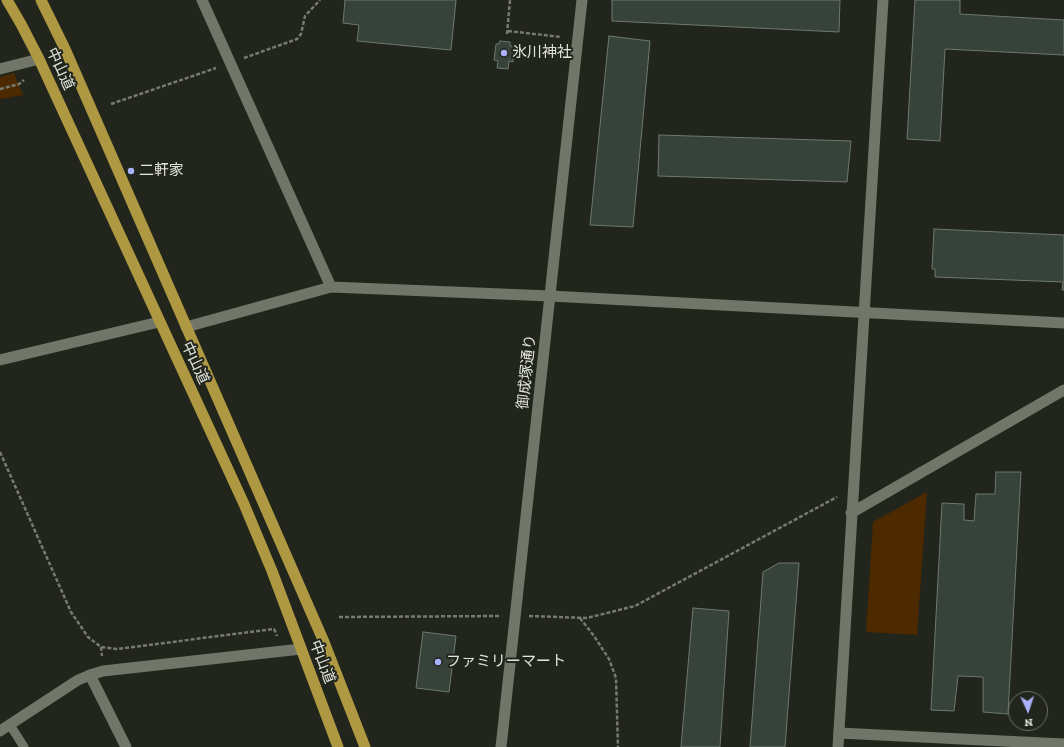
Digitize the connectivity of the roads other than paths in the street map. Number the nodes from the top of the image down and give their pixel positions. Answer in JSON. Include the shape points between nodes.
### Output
{"nodes":[{"id":1,"x":7,"y":0,"type":"edge"},
{"id":2,"x":41,"y":0,"type":"edge"},
{"id":3,"x":202,"y":0,"type":"edge"},
{"id":4,"x":582,"y":0,"type":"edge"},
{"id":5,"x":883,"y":0,"type":"edge"},
{"id":6,"x":39,"y":59,"type":"junction"},
{"id":7,"x":0,"y":69,"type":"edge"},
{"id":8,"x":331,"y":287,"type":"junction"},
{"id":9,"x":550,"y":296,"type":"junction"},
{"id":10,"x":864,"y":312,"type":"junction"},
{"id":11,"x":159,"y":322,"type":"junction"},
{"id":12,"x":1064,"y":323,"type":"edge"},
{"id":13,"x":186,"y":327,"type":"junction"},
{"id":14,"x":0,"y":360,"type":"edge"},
{"id":15,"x":1064,"y":390,"type":"edge"},
{"id":16,"x":851,"y":513,"type":"junction"},
{"id":17,"x":301,"y":649,"type":"junction"},
{"id":18,"x":90,"y":675,"type":"junction"},
{"id":19,"x":10,"y":725,"type":"junction"},
{"id":20,"x":0,"y":731,"type":"edge"},
{"id":21,"x":838,"y":733,"type":"junction"},
{"id":22,"x":1064,"y":744,"type":"edge"},
{"id":23,"x":24,"y":747,"type":"edge"},
{"id":24,"x":126,"y":747,"type":"edge"},
{"id":25,"x":338,"y":747,"type":"edge"},
{"id":26,"x":365,"y":747,"type":"edge"},
{"id":27,"x":501,"y":747,"type":"edge"},
{"id":28,"x":838,"y":747,"type":"edge"}],
"edges":[{"from":1,"to":6,"type":"highway","name":"中山道"},
{"from":2,"to":13,"type":"highway","name":"中山道","via":[[65,49]]},
{"from":3,"to":8,"type":"street"},
{"from":4,"to":9,"type":"street","name":"御成塚通り"},
{"from":5,"to":10,"type":"street"},
{"from":6,"to":7,"type":"street"},
{"from":6,"to":11,"type":"highway","name":"中山道"},
{"from":8,"to":9,"type":"street"},
{"from":8,"to":13,"type":"street"},
{"from":9,"to":10,"type":"street"},
{"from":9,"to":27,"type":"street","name":"御成塚通り"},
{"from":10,"to":12,"type":"street"},
{"from":10,"to":16,"type":"street"},
{"from":11,"to":14,"type":"street"},
{"from":11,"to":17,"type":"highway","name":"中山道","via":[[244,504]]},
{"from":13,"to":26,"type":"highway","name":"中山道","via":[[324,642]]},
{"from":15,"to":16,"type":"street"},
{"from":16,"to":21,"type":"street"},
{"from":17,"to":18,"type":"street","via":[[103,671]]},
{"from":17,"to":25,"type":"highway","name":"中山道"},
{"from":18,"to":19,"type":"street","via":[[78,680]]},
{"from":18,"to":24,"type":"street"},
{"from":19,"to":20,"type":"street"},
{"from":19,"to":23,"type":"lane"},
{"from":21,"to":22,"type":"street"},
{"from":21,"to":28,"type":"street"}]}
